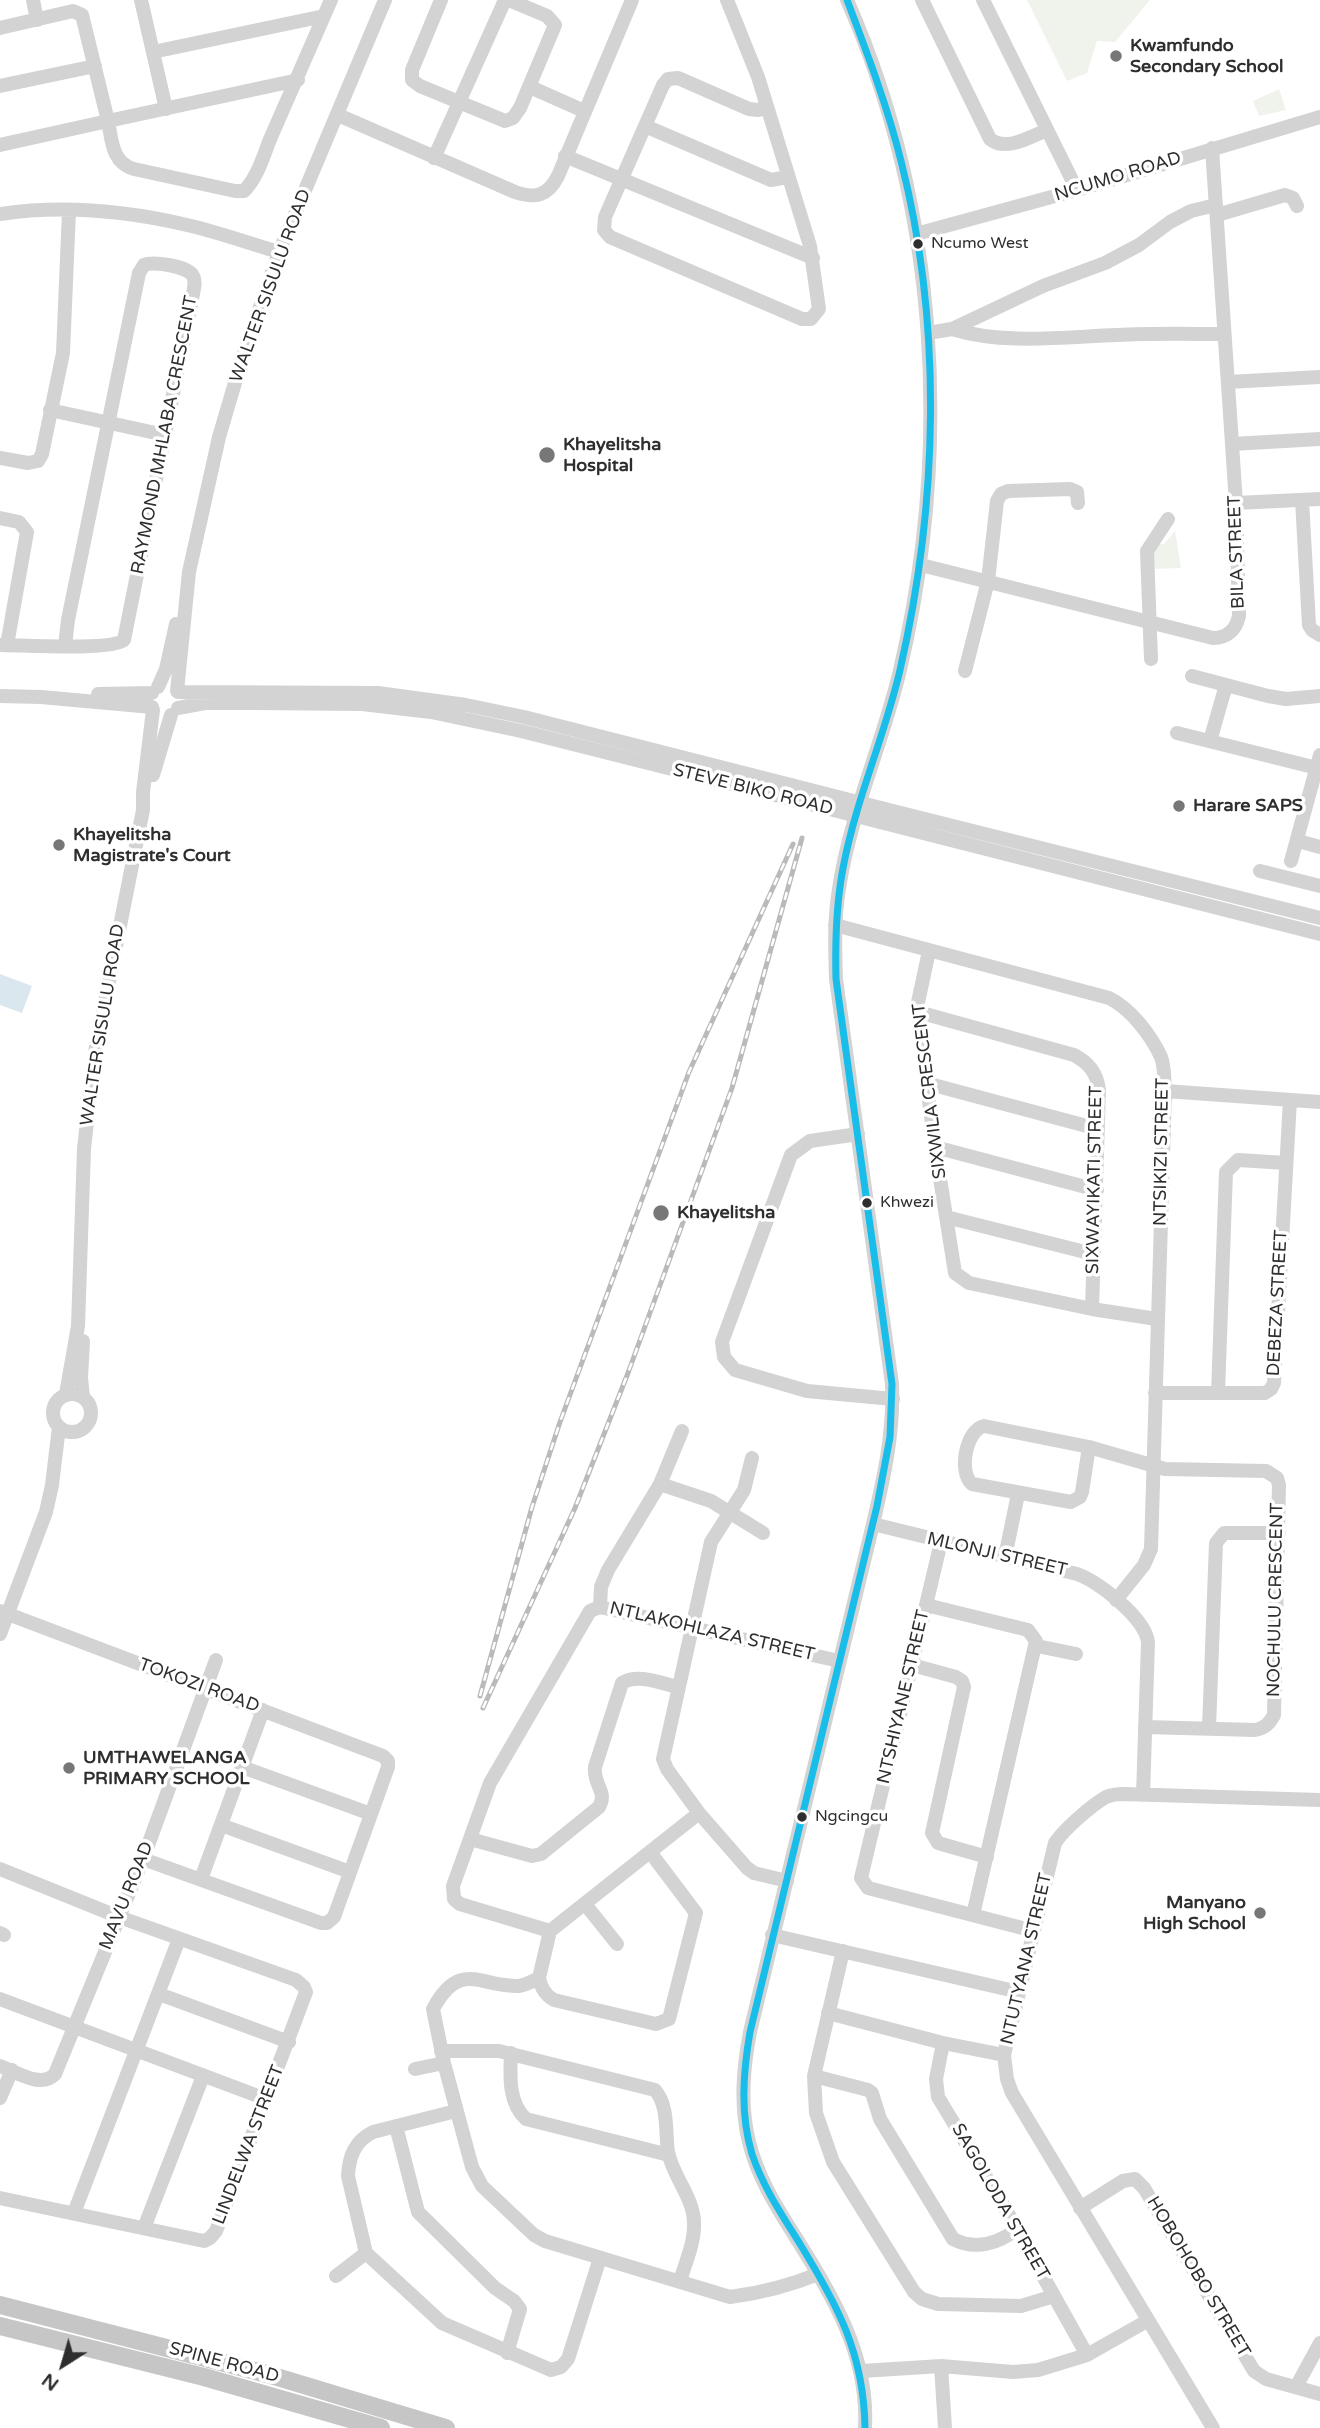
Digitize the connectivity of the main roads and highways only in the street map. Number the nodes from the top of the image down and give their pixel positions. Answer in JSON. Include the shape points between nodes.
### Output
{"nodes":[{"id":1,"x":0,"y":2305,"type":"edge"},
{"id":2,"x":0,"y":2326,"type":"edge"},
{"id":3,"x":381,"y":2428,"type":"edge"},
{"id":4,"x":446,"y":2428,"type":"edge"}],
"edges":[{"from":1,"to":4,"type":"main road","name":"SPINE ROAD","via":[[267,2374]]},
{"from":2,"to":3,"type":"main road","name":"SPINE ROAD"}]}
